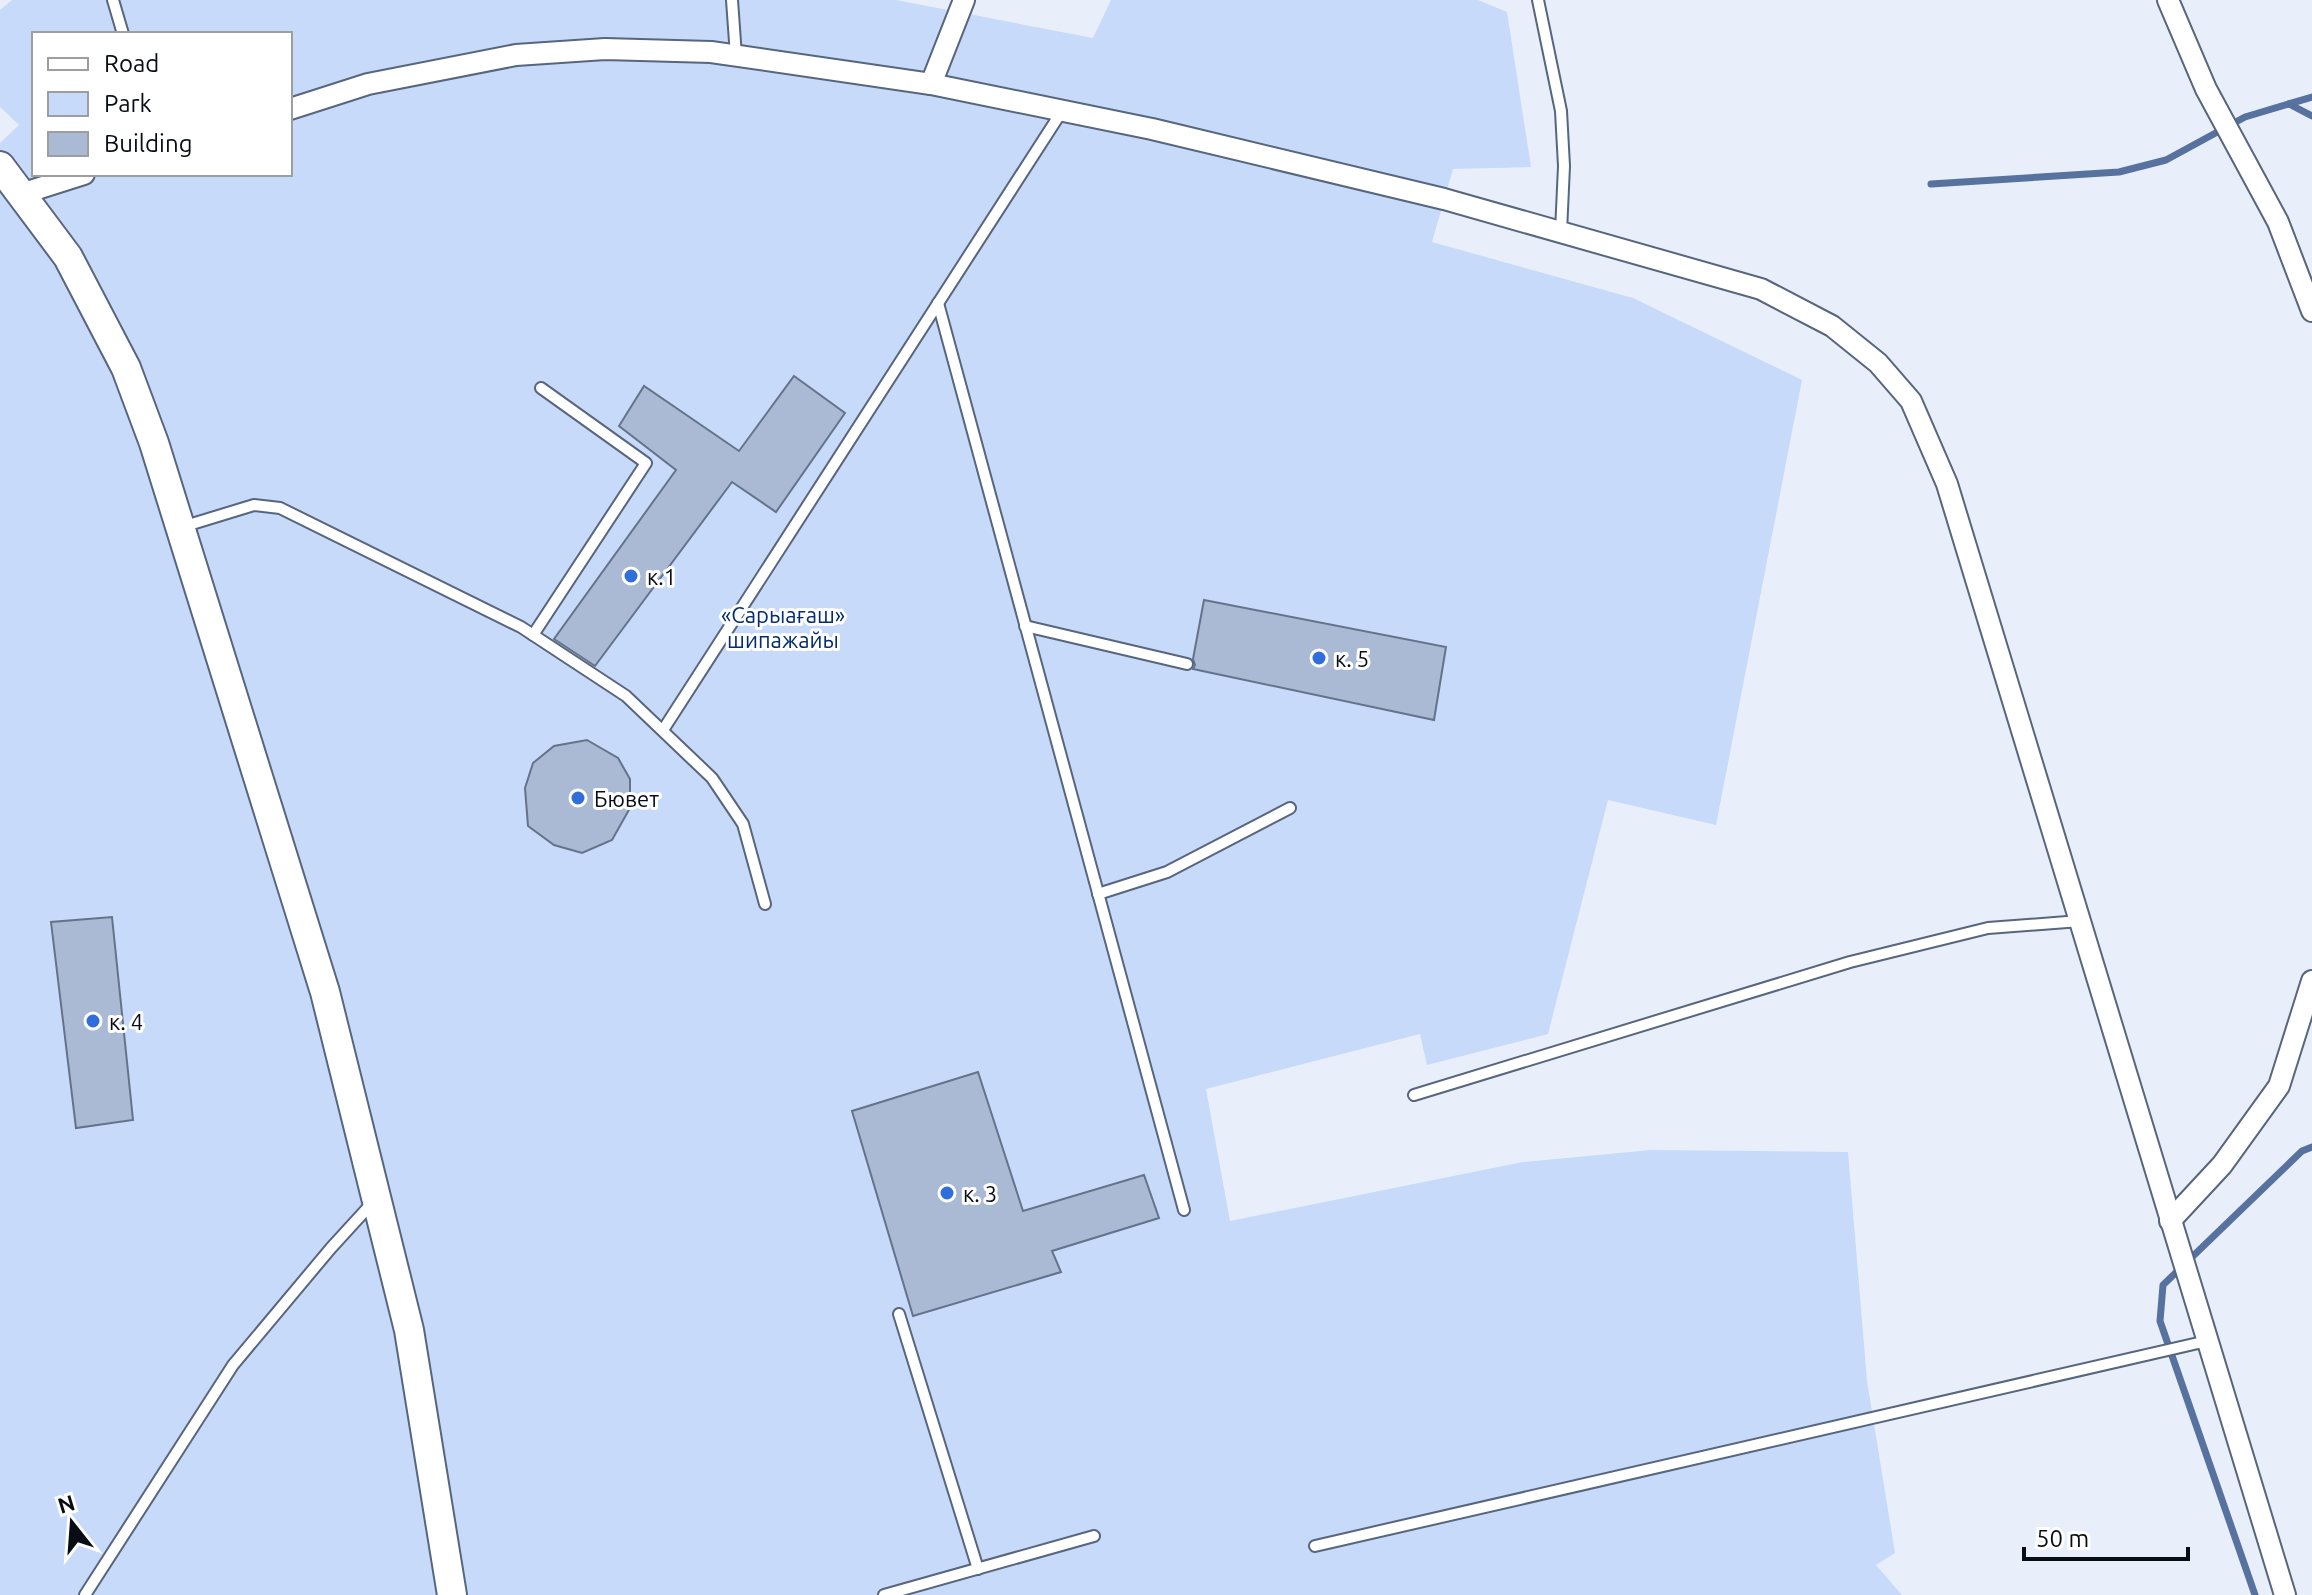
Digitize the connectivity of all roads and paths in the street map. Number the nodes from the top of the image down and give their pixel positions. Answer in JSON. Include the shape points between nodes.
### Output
{"nodes":[{"id":1,"x":113,"y":0,"type":"edge"},
{"id":2,"x":732,"y":0,"type":"edge"},
{"id":3,"x":964,"y":0,"type":"edge"},
{"id":4,"x":1538,"y":0,"type":"edge"},
{"id":5,"x":2168,"y":0,"type":"edge"},
{"id":6,"x":122,"y":32,"type":"edge"},
{"id":7,"x":736,"y":56,"type":"junction"},
{"id":8,"x":931,"y":84,"type":"junction"},
{"id":9,"x":292,"y":108,"type":"edge"},
{"id":10,"x":1062,"y":111,"type":"junction"},
{"id":11,"x":0,"y":166,"type":"edge"},
{"id":12,"x":78,"y":176,"type":"edge"},
{"id":13,"x":21,"y":194,"type":"junction"},
{"id":14,"x":1561,"y":232,"type":"junction"},
{"id":15,"x":938,"y":303,"type":"junction"},
{"id":16,"x":2312,"y":311,"type":"edge"},
{"id":17,"x":541,"y":388,"type":"dead end"},
{"id":18,"x":180,"y":527,"type":"junction"},
{"id":19,"x":1025,"y":626,"type":"junction"},
{"id":20,"x":533,"y":635,"type":"junction"},
{"id":21,"x":1187,"y":664,"type":"dead end"},
{"id":22,"x":663,"y":730,"type":"junction"},
{"id":23,"x":1290,"y":808,"type":"dead end"},
{"id":24,"x":1098,"y":894,"type":"junction"},
{"id":25,"x":765,"y":904,"type":"dead end"},
{"id":26,"x":2080,"y":921,"type":"junction"},
{"id":27,"x":2312,"y":981,"type":"edge"},
{"id":28,"x":1414,"y":1095,"type":"dead end"},
{"id":29,"x":377,"y":1198,"type":"junction"},
{"id":30,"x":1184,"y":1210,"type":"dead end"},
{"id":31,"x":2170,"y":1221,"type":"junction"},
{"id":32,"x":899,"y":1314,"type":"dead end"},
{"id":33,"x":2207,"y":1341,"type":"junction"},
{"id":34,"x":1094,"y":1536,"type":"dead end"},
{"id":35,"x":1315,"y":1546,"type":"dead end"},
{"id":36,"x":978,"y":1569,"type":"junction"},
{"id":37,"x":85,"y":1595,"type":"edge"},
{"id":38,"x":452,"y":1595,"type":"edge"},
{"id":39,"x":884,"y":1595,"type":"edge"},
{"id":40,"x":2285,"y":1595,"type":"edge"}],
"edges":[{"from":1,"to":6,"type":"lane"},
{"from":2,"to":7,"type":"lane"},
{"from":3,"to":8,"type":"street"},
{"from":4,"to":14,"type":"lane","via":[[1561,111]]},
{"from":5,"to":16,"type":"street","via":[[2206,89],[2278,222]]},
{"from":7,"to":8,"type":"street"},
{"from":7,"to":9,"type":"street","via":[[605,49],[516,55],[368,84]]},
{"from":8,"to":10,"type":"street"},
{"from":10,"to":14,"type":"street","via":[[1444,199]]},
{"from":10,"to":15,"type":"lane"},
{"from":11,"to":13,"type":"main road"},
{"from":12,"to":13,"type":"street"},
{"from":13,"to":18,"type":"main road","via":[[68,257],[126,368]]},
{"from":14,"to":26,"type":"street","via":[[1761,289],[1832,326],[1878,363],[1911,401],[1947,484]]},
{"from":15,"to":19,"type":"lane"},
{"from":15,"to":22,"type":"lane"},
{"from":17,"to":20,"type":"lane","via":[[646,463]]},
{"from":18,"to":20,"type":"lane","via":[[254,505],[280,508]]},
{"from":18,"to":29,"type":"main road","via":[[325,992]]},
{"from":19,"to":21,"type":"lane"},
{"from":19,"to":24,"type":"lane"},
{"from":20,"to":22,"type":"lane","via":[[626,696]]},
{"from":22,"to":25,"type":"lane","via":[[712,778],[743,824]]},
{"from":23,"to":24,"type":"lane","via":[[1167,872]]},
{"from":24,"to":30,"type":"lane"},
{"from":26,"to":28,"type":"lane","via":[[1988,928],[1850,962]]},
{"from":26,"to":31,"type":"street"},
{"from":27,"to":31,"type":"street","via":[[2279,1086],[2222,1165]]},
{"from":29,"to":37,"type":"lane","via":[[233,1365]]},
{"from":29,"to":38,"type":"main road","via":[[409,1330]]},
{"from":31,"to":33,"type":"street"},
{"from":32,"to":36,"type":"lane"},
{"from":33,"to":35,"type":"lane"},
{"from":33,"to":40,"type":"street"},
{"from":34,"to":36,"type":"lane"},
{"from":36,"to":39,"type":"lane"}]}
